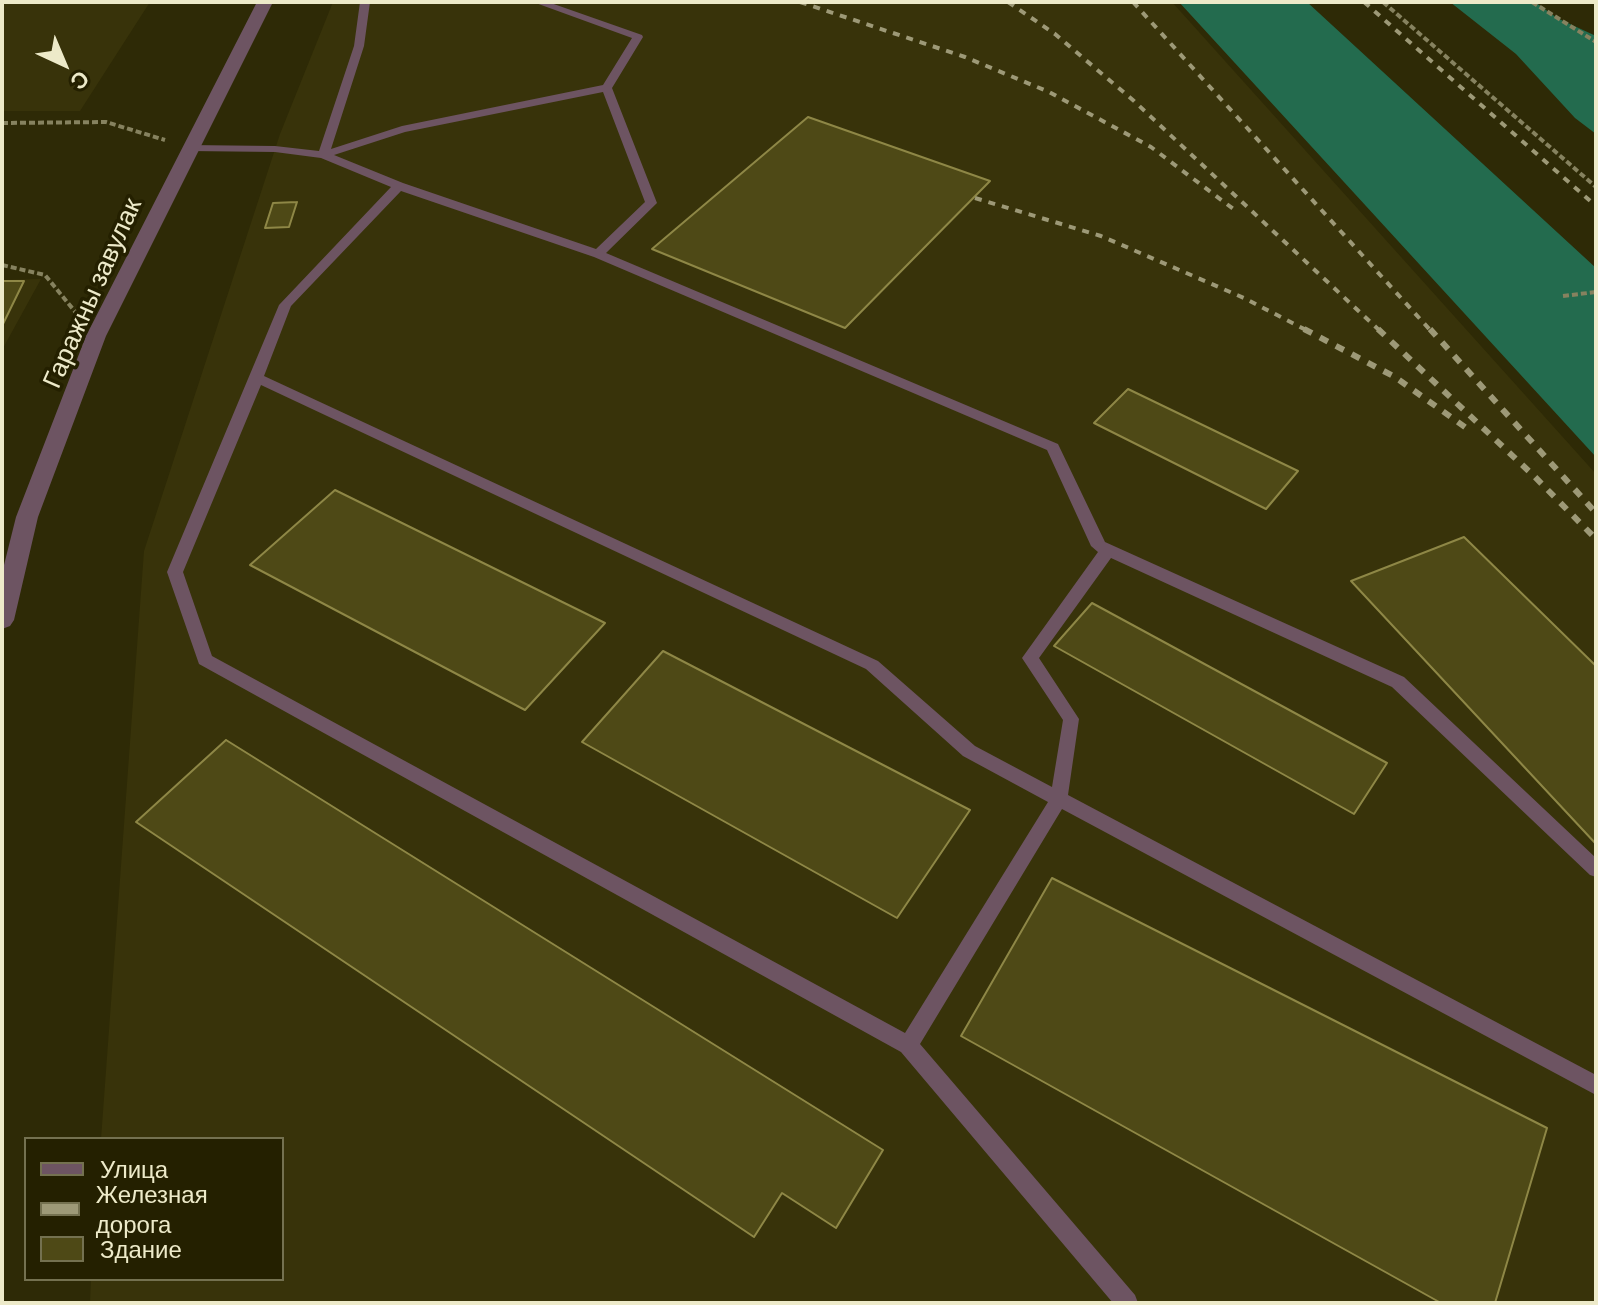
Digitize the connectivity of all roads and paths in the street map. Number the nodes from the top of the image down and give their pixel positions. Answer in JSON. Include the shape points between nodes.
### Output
{"nodes":[{"id":1,"x":265,"y":2,"type":"edge"},
{"id":2,"x":365,"y":2,"type":"edge"},
{"id":3,"x":538,"y":2,"type":"edge"},
{"id":4,"x":1383,"y":2,"type":"edge"},
{"id":5,"x":1532,"y":2,"type":"edge"},
{"id":6,"x":1596,"y":42,"type":"edge"},
{"id":7,"x":607,"y":88,"type":"junction"},
{"id":8,"x":2,"y":123,"type":"edge"},
{"id":9,"x":189,"y":148,"type":"junction"},
{"id":10,"x":323,"y":155,"type":"junction"},
{"id":11,"x":399,"y":186,"type":"junction"},
{"id":12,"x":1596,"y":187,"type":"edge"},
{"id":13,"x":598,"y":254,"type":"junction"},
{"id":14,"x":2,"y":265,"type":"edge"},
{"id":15,"x":1596,"y":292,"type":"edge"},
{"id":16,"x":1563,"y":296,"type":"dead end"},
{"id":17,"x":96,"y":336,"type":"junction"},
{"id":18,"x":257,"y":378,"type":"junction"},
{"id":19,"x":1108,"y":550,"type":"junction"},
{"id":20,"x":2,"y":617,"type":"edge"},
{"id":21,"x":1059,"y":799,"type":"junction"},
{"id":22,"x":1596,"y":869,"type":"edge"},
{"id":23,"x":908,"y":1045,"type":"junction"},
{"id":24,"x":1596,"y":1085,"type":"edge"},
{"id":25,"x":1127,"y":1303,"type":"edge"}],
"edges":[{"from":1,"to":9,"type":"street","name":"Гаражны завулак"},
{"from":2,"to":10,"type":"lane","via":[[359,46]]},
{"from":3,"to":7,"type":"lane","via":[[638,37]]},
{"from":4,"to":12,"type":"path"},
{"from":5,"to":6,"type":"path"},
{"from":7,"to":10,"type":"lane","via":[[402,129]]},
{"from":7,"to":13,"type":"lane","via":[[651,203]]},
{"from":8,"to":9,"type":"path","via":[[106,122]]},
{"from":9,"to":10,"type":"lane"},
{"from":9,"to":17,"type":"street","name":"Гаражны завулак"},
{"from":10,"to":11,"type":"lane"},
{"from":11,"to":13,"type":"lane"},
{"from":11,"to":18,"type":"lane","via":[[285,305]]},
{"from":13,"to":19,"type":"lane","via":[[1053,447],[1099,546]]},
{"from":14,"to":17,"type":"path","via":[[45,275]]},
{"from":15,"to":16,"type":"path"},
{"from":17,"to":20,"type":"street","name":"Гаражны завулак","via":[[27,517]]},
{"from":18,"to":21,"type":"lane","via":[[872,665],[969,751]]},
{"from":18,"to":23,"type":"lane","via":[[175,572],[205,660]]},
{"from":19,"to":21,"type":"lane","via":[[1030,658],[1071,719]]},
{"from":19,"to":22,"type":"lane","via":[[1398,682]]},
{"from":21,"to":23,"type":"lane"},
{"from":21,"to":24,"type":"lane"},
{"from":23,"to":25,"type":"lane"}]}
